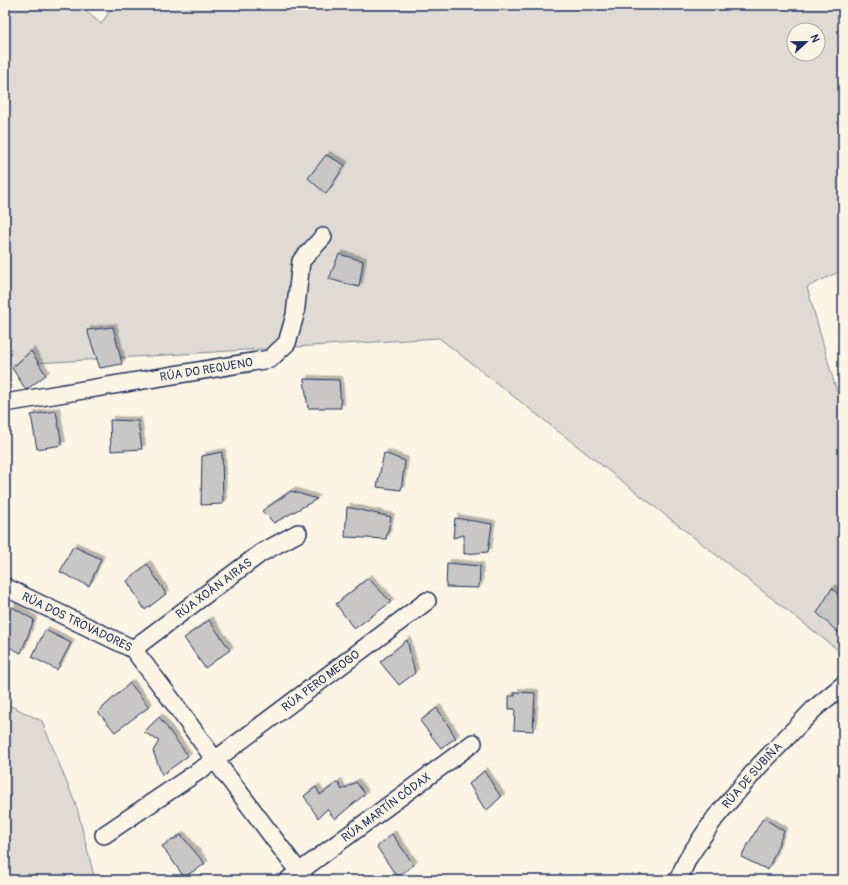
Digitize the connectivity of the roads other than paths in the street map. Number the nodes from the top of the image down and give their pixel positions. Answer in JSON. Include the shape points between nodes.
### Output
{"nodes":[{"id":1,"x":323,"y":237,"type":"dead end"},
{"id":2,"x":5,"y":403,"type":"edge"},
{"id":3,"x":298,"y":533,"type":"dead end"},
{"id":4,"x":5,"y":587,"type":"edge"},
{"id":5,"x":427,"y":601,"type":"dead end"},
{"id":6,"x":133,"y":649,"type":"junction"},
{"id":7,"x":843,"y":685,"type":"edge"},
{"id":8,"x":473,"y":743,"type":"dead end"},
{"id":9,"x":214,"y":760,"type":"junction"},
{"id":10,"x":104,"y":835,"type":"dead end"},
{"id":11,"x":297,"y":877,"type":"edge"},
{"id":12,"x":678,"y":880,"type":"edge"}],
"edges":[{"from":1,"to":2,"type":"street","name":"RÚA DO REQUENO","via":[[302,261],[295,315],[287,343],[270,359]]},
{"from":3,"to":6,"type":"street","name":"RÚA XOÁN AIRAS","via":[[261,553]]},
{"from":4,"to":6,"type":"street","name":"RÚA DOS TROVADORES"},
{"from":5,"to":9,"type":"street","name":"RÚA PERO MEOGO"},
{"from":6,"to":9,"type":"street","name":"RÚA DOS TROVADORES"},
{"from":7,"to":12,"type":"street","name":"RÚA DE SUBIÑA","via":[[814,709],[759,766],[715,818],[688,858]]},
{"from":8,"to":11,"type":"street","name":"RÚA MARTÍN CÓDAX"},
{"from":9,"to":10,"type":"street"},
{"from":9,"to":11,"type":"street","name":"RÚA DOS TROVADORES"}]}
